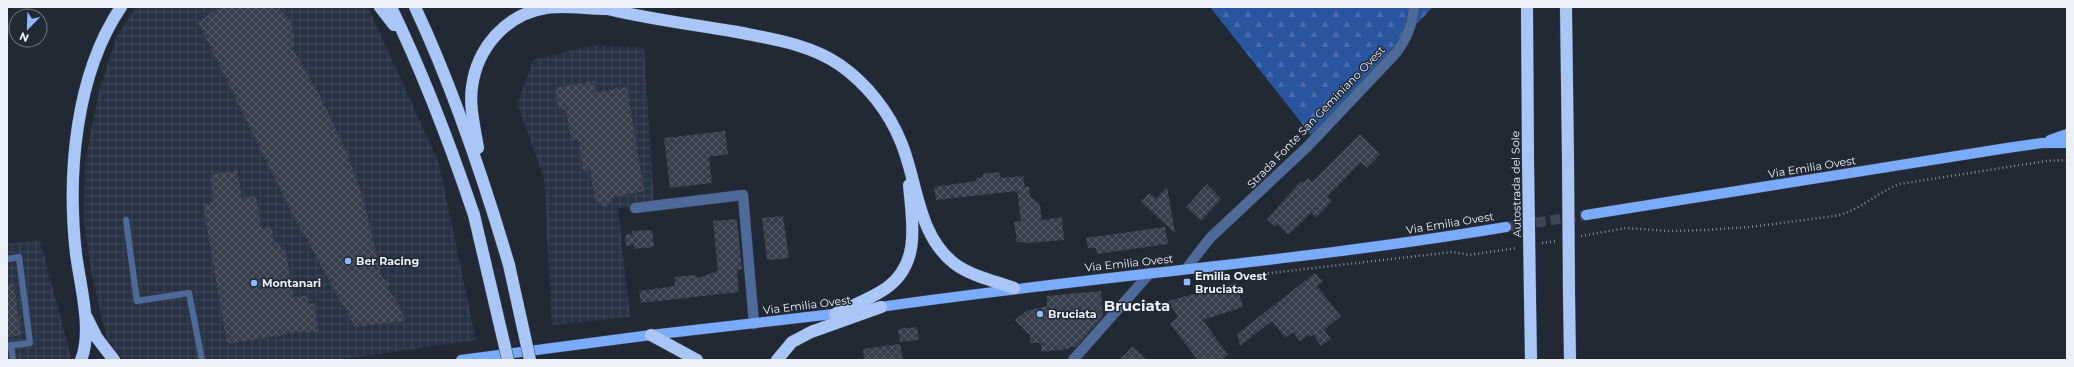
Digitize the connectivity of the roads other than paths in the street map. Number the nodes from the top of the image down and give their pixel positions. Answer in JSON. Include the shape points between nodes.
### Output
{"nodes":[{"id":1,"x":121,"y":7,"type":"edge"},
{"id":2,"x":380,"y":7,"type":"edge"},
{"id":3,"x":391,"y":7,"type":"edge"},
{"id":4,"x":415,"y":7,"type":"edge"},
{"id":5,"x":1414,"y":7,"type":"edge"},
{"id":6,"x":1527,"y":7,"type":"edge"},
{"id":7,"x":1566,"y":7,"type":"edge"},
{"id":8,"x":604,"y":8,"type":"edge"},
{"id":9,"x":410,"y":47,"type":"junction"},
{"id":10,"x":2067,"y":134,"type":"edge"},
{"id":11,"x":2042,"y":143,"type":"junction"},
{"id":12,"x":2067,"y":143,"type":"edge"},
{"id":13,"x":907,"y":162,"type":"junction"},
{"id":14,"x":480,"y":169,"type":"junction"},
{"id":15,"x":635,"y":208,"type":"dead end"},
{"id":16,"x":1586,"y":215,"type":"tunnel mouth"},
{"id":17,"x":126,"y":220,"type":"dead end"},
{"id":18,"x":1506,"y":227,"type":"tunnel mouth"},
{"id":19,"x":7,"y":259,"type":"edge"},
{"id":20,"x":1186,"y":269,"type":"junction"},
{"id":21,"x":1150,"y":273,"type":"junction"},
{"id":22,"x":1014,"y":288,"type":"junction"},
{"id":23,"x":881,"y":307,"type":"junction"},
{"id":24,"x":834,"y":314,"type":"junction"},
{"id":25,"x":85,"y":315,"type":"junction"},
{"id":26,"x":754,"y":324,"type":"junction"},
{"id":27,"x":650,"y":335,"type":"junction"},
{"id":28,"x":9,"y":345,"type":"edge"},
{"id":29,"x":504,"y":358,"type":"edge"},
{"id":30,"x":12,"y":360,"type":"edge"},
{"id":31,"x":81,"y":360,"type":"edge"},
{"id":32,"x":114,"y":360,"type":"edge"},
{"id":33,"x":202,"y":360,"type":"edge"},
{"id":34,"x":462,"y":360,"type":"edge"},
{"id":35,"x":530,"y":360,"type":"edge"},
{"id":36,"x":697,"y":360,"type":"edge"},
{"id":37,"x":777,"y":360,"type":"edge"},
{"id":38,"x":1073,"y":360,"type":"edge"},
{"id":39,"x":1531,"y":360,"type":"edge"},
{"id":40,"x":1570,"y":360,"type":"edge"}],
"edges":[{"from":1,"to":25,"type":"highway","via":[[98,52],[88,82],[74,158],[76,253]]},
{"from":2,"to":9,"type":"highway"},
{"from":3,"to":9,"type":"highway"},
{"from":4,"to":14,"type":"highway","via":[[445,74]]},
{"from":5,"to":20,"type":"street","name":"Strada Fonte San Geminiano Ovest","via":[[1407,37],[1396,53],[1307,146],[1210,238]]},
{"from":6,"to":39,"type":"highway","name":"Autostrada del Sole","bridge":true},
{"from":7,"to":40,"type":"highway","bridge":true},
{"from":8,"to":13,"type":"highway","via":[[789,43],[824,56],[851,74],[875,98],[895,127]]},
{"from":8,"to":14,"type":"highway","via":[[547,8],[529,13],[513,21],[491,40],[475,69],[472,88]]},
{"from":9,"to":29,"type":"highway","bridge":true,"via":[[445,131],[474,215]]},
{"from":10,"to":11,"type":"main road"},
{"from":11,"to":12,"type":"main road"},
{"from":11,"to":16,"type":"main road","name":"Via Emilia Ovest"},
{"from":13,"to":22,"type":"highway","via":[[926,224],[944,254],[956,265],[971,273]]},
{"from":13,"to":24,"type":"highway","via":[[912,232],[907,264],[889,286]]},
{"from":14,"to":35,"type":"highway","bridge":true,"via":[[509,265]]},
{"from":15,"to":26,"type":"street","name":"Via Emilia Ovest","via":[[743,195]]},
{"from":17,"to":33,"type":"lane","via":[[137,301],[189,293]]},
{"from":18,"to":20,"type":"main road","name":"Via Emilia Ovest","via":[[1433,239]]},
{"from":19,"to":28,"type":"lane","via":[[19,257],[30,343]]},
{"from":20,"to":21,"type":"main road","name":"Via Emilia Ovest"},
{"from":21,"to":22,"type":"main road","name":"Via Emilia Ovest"},
{"from":21,"to":38,"type":"street"},
{"from":22,"to":23,"type":"main road","name":"Via Emilia Ovest"},
{"from":23,"to":24,"type":"main road","name":"Via Emilia Ovest"},
{"from":23,"to":37,"type":"highway","via":[[811,332],[792,342]]},
{"from":24,"to":26,"type":"main road","name":"Via Emilia Ovest"},
{"from":25,"to":31,"type":"highway","via":[[84,353]]},
{"from":25,"to":32,"type":"highway","via":[[97,338]]},
{"from":26,"to":27,"type":"main road","name":"Via Emilia Ovest"},
{"from":27,"to":29,"type":"main road","name":"Via Emilia Ovest"},
{"from":27,"to":36,"type":"highway"},
{"from":28,"to":30,"type":"lane"},
{"from":29,"to":34,"type":"main road","name":"Via Emilia Ovest"}]}
